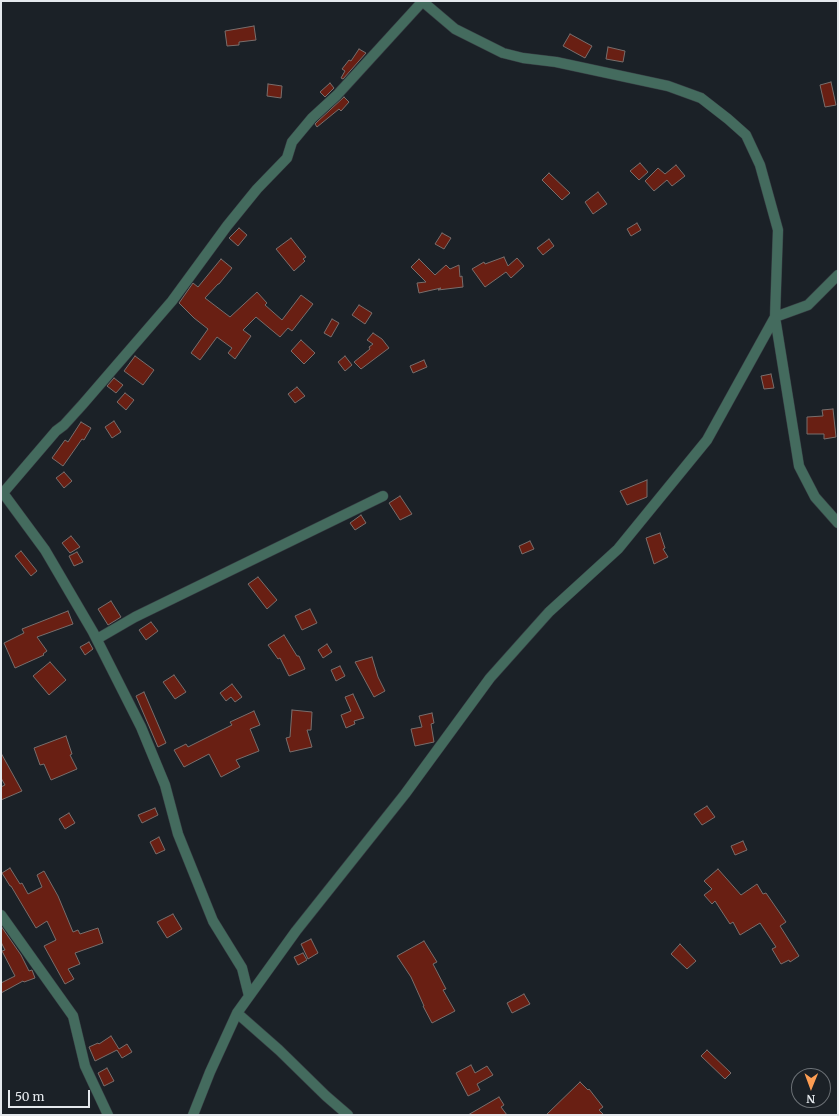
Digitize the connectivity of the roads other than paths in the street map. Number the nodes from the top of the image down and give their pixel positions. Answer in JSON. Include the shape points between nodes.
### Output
{"nodes":[{"id":1,"x":422,"y":2,"type":"edge"},
{"id":2,"x":838,"y":276,"type":"edge"},
{"id":3,"x":775,"y":317,"type":"junction"},
{"id":4,"x":2,"y":493,"type":"edge"},
{"id":5,"x":383,"y":496,"type":"dead end"},
{"id":6,"x":838,"y":523,"type":"edge"},
{"id":7,"x":97,"y":639,"type":"junction"},
{"id":8,"x":1,"y":915,"type":"edge"},
{"id":9,"x":249,"y":996,"type":"junction"},
{"id":10,"x":237,"y":1013,"type":"junction"},
{"id":11,"x":108,"y":1115,"type":"edge"},
{"id":12,"x":193,"y":1115,"type":"edge"},
{"id":13,"x":348,"y":1115,"type":"edge"}],
"edges":[{"from":1,"to":3,"type":"street","via":[[455,29],[503,53],[668,86],[701,98],[746,135],[760,165],[778,230]]},
{"from":1,"to":4,"type":"street","via":[[337,95],[312,118],[292,142],[287,158],[227,226],[172,301]]},
{"from":2,"to":3,"type":"street","via":[[808,305]]},
{"from":3,"to":6,"type":"street","via":[[799,466],[815,497]]},
{"from":3,"to":9,"type":"street","via":[[707,440],[618,549],[550,612],[490,678]]},
{"from":4,"to":7,"type":"street","via":[[45,550]]},
{"from":5,"to":7,"type":"street","via":[[135,617]]},
{"from":7,"to":9,"type":"street","via":[[141,727],[165,785],[178,834],[213,921],[242,968]]},
{"from":8,"to":11,"type":"street","via":[[74,1016],[85,1066]]},
{"from":9,"to":10,"type":"street"},
{"from":10,"to":12,"type":"street"},
{"from":10,"to":13,"type":"street"}]}
